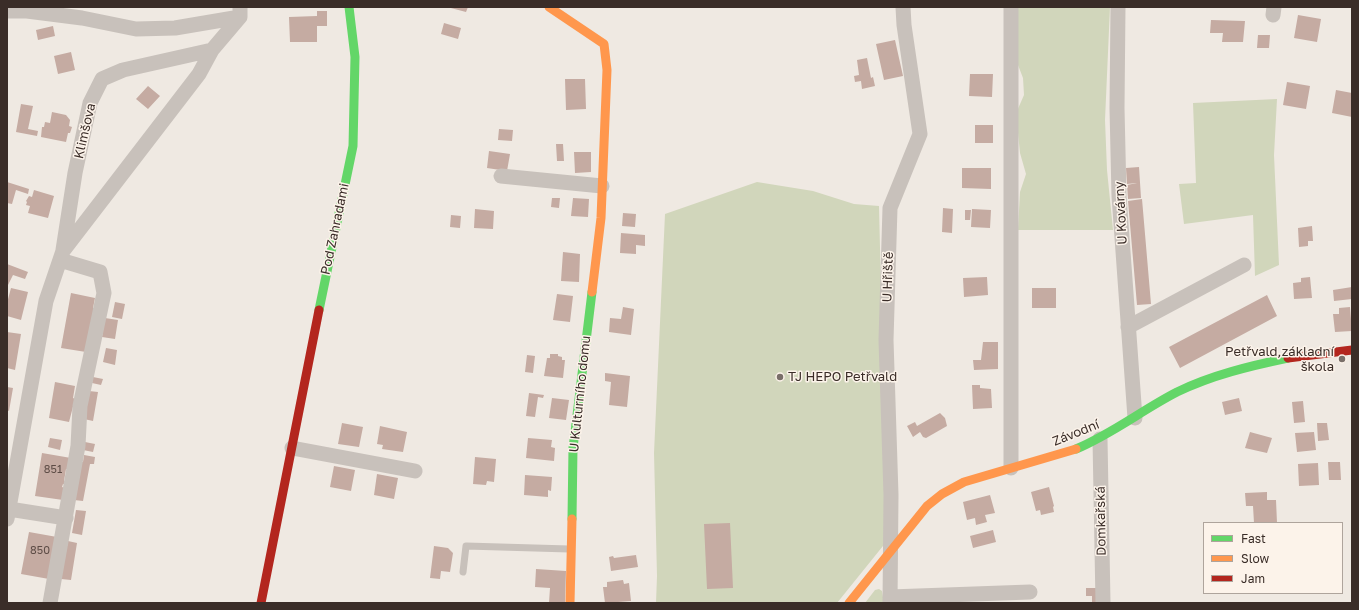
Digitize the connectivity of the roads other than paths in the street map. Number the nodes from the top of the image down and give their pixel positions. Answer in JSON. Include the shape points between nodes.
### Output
{"nodes":[{"id":1,"x":349,"y":7,"type":"edge"},
{"id":2,"x":549,"y":7,"type":"edge"},
{"id":3,"x":903,"y":7,"type":"edge"},
{"id":4,"x":1011,"y":7,"type":"edge"},
{"id":5,"x":1118,"y":7,"type":"edge"},
{"id":6,"x":7,"y":11,"type":"edge"},
{"id":7,"x":240,"y":12,"type":"edge"},
{"id":8,"x":212,"y":50,"type":"junction"},
{"id":9,"x":501,"y":176,"type":"dead end"},
{"id":10,"x":602,"y":186,"type":"junction"},
{"id":11,"x":61,"y":255,"type":"junction"},
{"id":12,"x":1244,"y":265,"type":"dead end"},
{"id":13,"x":1128,"y":327,"type":"junction"},
{"id":14,"x":1352,"y":350,"type":"edge"},
{"id":15,"x":1135,"y":418,"type":"junction"},
{"id":16,"x":1100,"y":439,"type":"junction"},
{"id":17,"x":292,"y":448,"type":"junction"},
{"id":18,"x":1011,"y":468,"type":"junction"},
{"id":19,"x":415,"y":470,"type":"dead end"},
{"id":20,"x":8,"y":514,"type":"edge"},
{"id":21,"x":66,"y":518,"type":"junction"},
{"id":22,"x":571,"y":549,"type":"junction"},
{"id":23,"x":890,"y":554,"type":"junction"},
{"id":24,"x":463,"y":572,"type":"dead end"},
{"id":25,"x":1030,"y":592,"type":"dead end"},
{"id":26,"x":890,"y":600,"type":"edge"},
{"id":27,"x":50,"y":603,"type":"edge"},
{"id":28,"x":261,"y":603,"type":"edge"},
{"id":29,"x":570,"y":603,"type":"edge"},
{"id":30,"x":849,"y":603,"type":"edge"},
{"id":31,"x":1102,"y":603,"type":"edge"}],
"edges":[{"from":1,"to":17,"type":"street","name":"Pod Zahradami","via":[[355,57],[353,146]]},
{"from":2,"to":10,"type":"street","name":"U Kulturního domu","via":[[604,44],[607,70]]},
{"from":3,"to":23,"type":"street","name":"U Hřiště","via":[[920,134],[890,208],[886,340],[891,495]]},
{"from":4,"to":18,"type":"street"},
{"from":5,"to":13,"type":"street","name":"U Kovárny","via":[[1119,196]]},
{"from":6,"to":7,"type":"street","name":"Klimšova","via":[[82,18],[136,29],[175,28]]},
{"from":7,"to":8,"type":"street","name":"Klimšova"},
{"from":8,"to":11,"type":"street","name":"Klimšova","via":[[199,74]]},
{"from":8,"to":11,"type":"street","name":"Klimšova","via":[[123,70],[102,79],[90,103]]},
{"from":9,"to":10,"type":"street"},
{"from":10,"to":22,"type":"street","name":"U Kulturního domu","via":[[601,218],[573,448]]},
{"from":11,"to":20,"type":"street","name":"Klimšova","via":[[46,301]]},
{"from":11,"to":21,"type":"street","via":[[100,272],[104,293],[80,406],[78,446]]},
{"from":12,"to":13,"type":"street"},
{"from":13,"to":15,"type":"street","name":"U Kovárny"},
{"from":14,"to":15,"type":"street","name":"Závodní","via":[[1277,360],[1205,381],[1182,390]]},
{"from":15,"to":16,"type":"street","name":"Závodní"},
{"from":16,"to":18,"type":"street","name":"Závodní","via":[[1070,452]]},
{"from":16,"to":31,"type":"street","name":"Domkařská"},
{"from":17,"to":19,"type":"street"},
{"from":17,"to":28,"type":"street","name":"Pod Zahradami"},
{"from":18,"to":23,"type":"street","name":"Závodní","via":[[964,482],[942,494],[922,512]]},
{"from":20,"to":21,"type":"street"},
{"from":21,"to":27,"type":"street"},
{"from":22,"to":24,"type":"lane","via":[[466,546]]},
{"from":22,"to":29,"type":"street","name":"U Kulturního domu"},
{"from":23,"to":26,"type":"street","name":"U Hřiště"},
{"from":23,"to":30,"type":"street","name":"Závodní"},
{"from":25,"to":26,"type":"street"}]}
